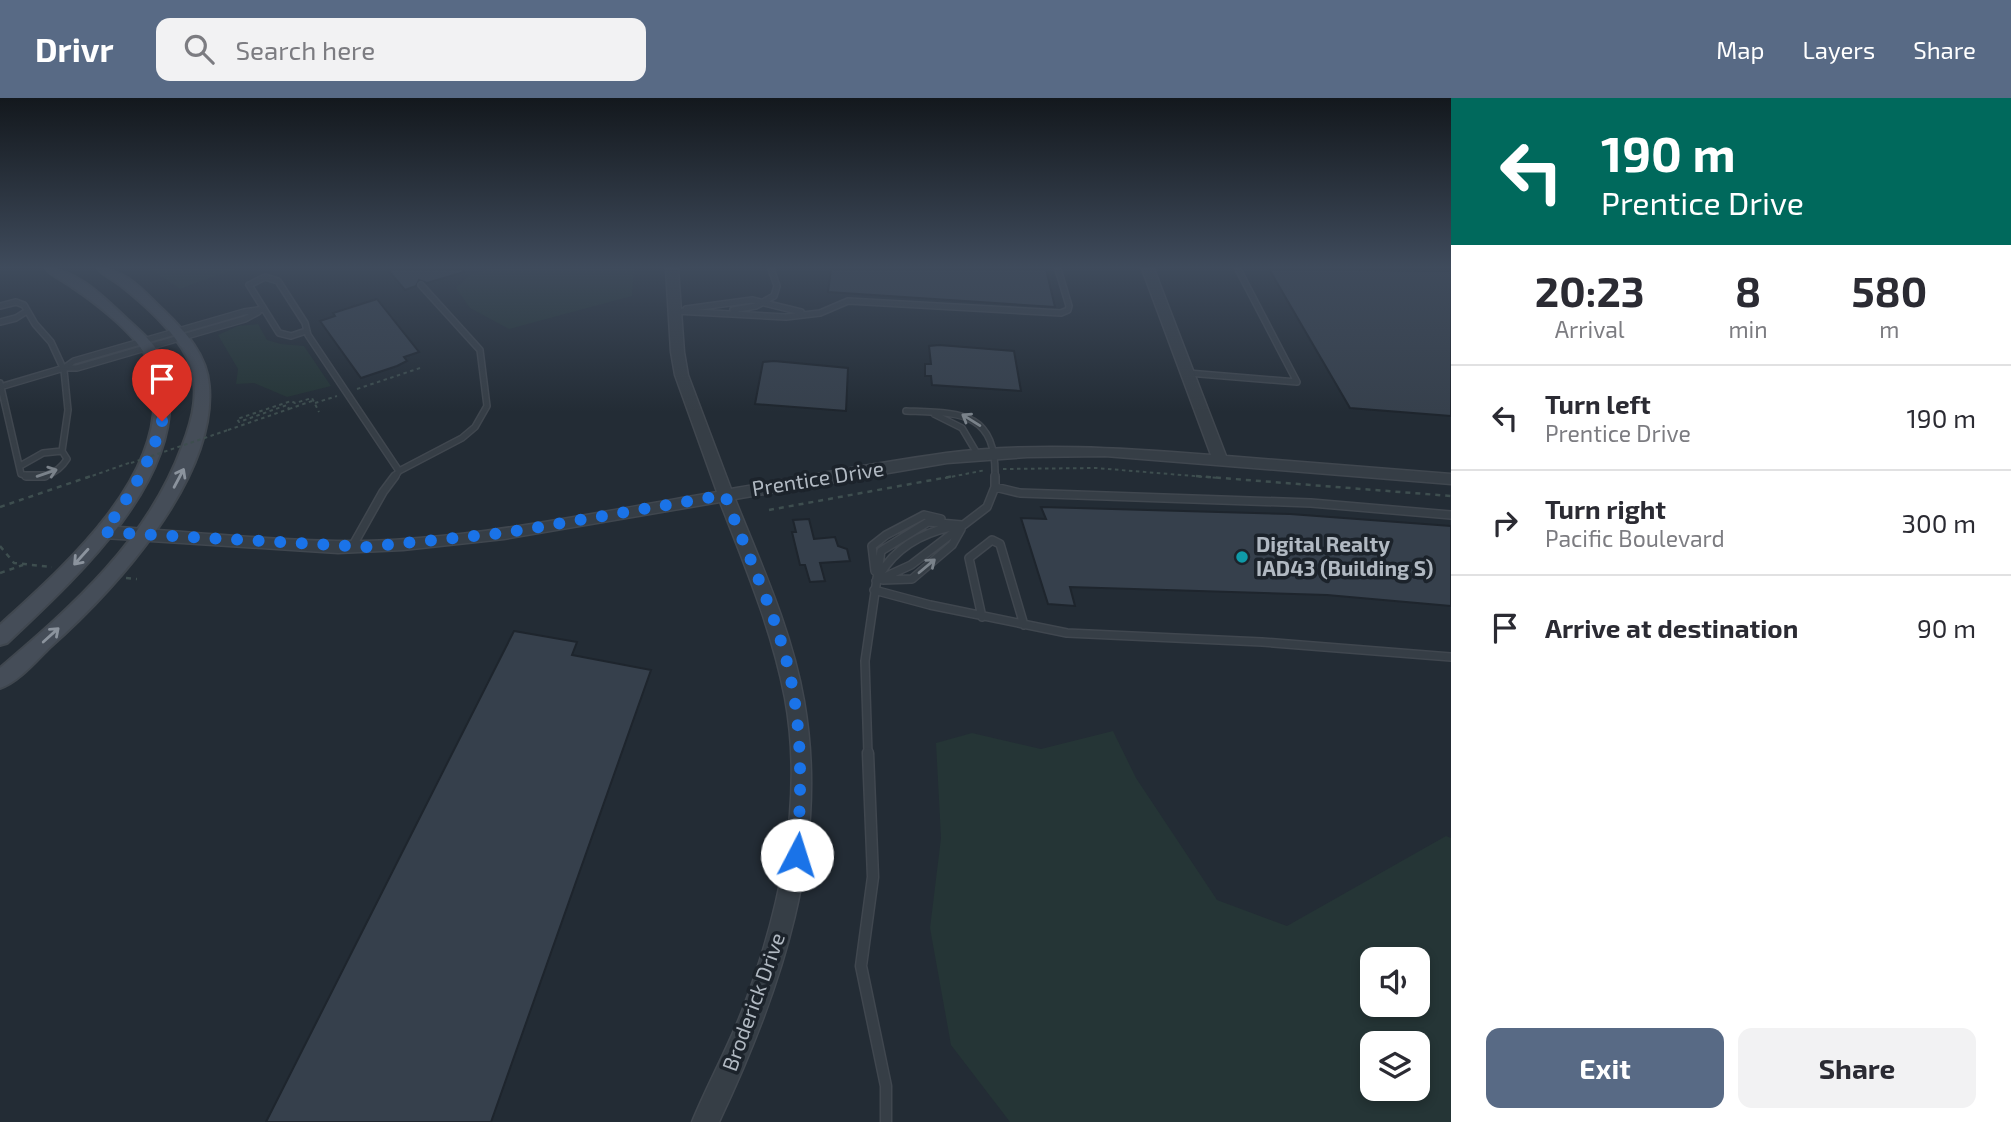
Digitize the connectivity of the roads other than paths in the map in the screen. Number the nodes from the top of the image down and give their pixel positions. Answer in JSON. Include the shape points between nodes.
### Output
{"nodes":[{"id":1,"x":18,"y":317,"type":"edge"},
{"id":2,"x":32,"y":317,"type":"edge"},
{"id":3,"x":115,"y":317,"type":"edge"},
{"id":4,"x":162,"y":317,"type":"edge"},
{"id":5,"x":248,"y":317,"type":"edge"},
{"id":6,"x":269,"y":317,"type":"edge"},
{"id":7,"x":301,"y":317,"type":"edge"},
{"id":8,"x":449,"y":317,"type":"edge"},
{"id":9,"x":675,"y":317,"type":"edge"},
{"id":10,"x":1166,"y":317,"type":"edge"},
{"id":11,"x":1263,"y":317,"type":"edge"},
{"id":12,"x":0,"y":322,"type":"edge"},
{"id":13,"x":306,"y":331,"type":"junction"},
{"id":14,"x":180,"y":334,"type":"junction"},
{"id":15,"x":144,"y":345,"type":"junction"},
{"id":16,"x":64,"y":368,"type":"junction"},
{"id":17,"x":1188,"y":373,"type":"junction"},
{"id":18,"x":0,"y":385,"type":"edge"},
{"id":19,"x":906,"y":411,"type":"dead end"},
{"id":20,"x":930,"y":412,"type":"junction"},
{"id":21,"x":62,"y":451,"type":"junction"},
{"id":22,"x":978,"y":455,"type":"junction"},
{"id":23,"x":1220,"y":459,"type":"junction"},
{"id":24,"x":996,"y":462,"type":"junction"},
{"id":25,"x":20,"y":466,"type":"junction"},
{"id":26,"x":399,"y":471,"type":"junction"},
{"id":27,"x":1451,"y":479,"type":"edge"},
{"id":28,"x":995,"y":487,"type":"junction"},
{"id":29,"x":725,"y":495,"type":"junction"},
{"id":30,"x":1451,"y":515,"type":"edge"},
{"id":31,"x":962,"y":525,"type":"junction"},
{"id":32,"x":104,"y":532,"type":"junction"},
{"id":33,"x":143,"y":536,"type":"junction"},
{"id":34,"x":352,"y":547,"type":"junction"},
{"id":35,"x":875,"y":585,"type":"junction"},
{"id":36,"x":982,"y":617,"type":"junction"},
{"id":37,"x":1024,"y":625,"type":"junction"},
{"id":38,"x":0,"y":637,"type":"edge"},
{"id":39,"x":1451,"y":657,"type":"edge"},
{"id":40,"x":0,"y":680,"type":"edge"},
{"id":41,"x":705,"y":1122,"type":"edge"},
{"id":42,"x":886,"y":1122,"type":"edge"}],
"edges":[{"from":1,"to":12,"type":"lane"},
{"from":2,"to":16,"type":"lane"},
{"from":3,"to":15,"type":"main road"},
{"from":4,"to":14,"type":"main road"},
{"from":5,"to":14,"type":"lane"},
{"from":6,"to":13,"type":"lane","via":[[283,336]]},
{"from":7,"to":13,"type":"lane"},
{"from":8,"to":26,"type":"lane","via":[[480,351],[486,406],[462,438]]},
{"from":9,"to":29,"type":"street","name":"Broderick Drive","via":[[679,363]]},
{"from":10,"to":17,"type":"street"},
{"from":11,"to":17,"type":"lane","via":[[1297,382]]},
{"from":13,"to":26,"type":"lane"},
{"from":14,"to":15,"type":"lane"},
{"from":33,"to":14,"type":"main road","one_way":true,"via":[[184,468],[199,423],[199,368]]},
{"from":15,"to":16,"type":"lane","via":[[77,368]]},
{"from":15,"to":32,"type":"main road","via":[[154,356],[164,390],[162,421],[148,462]]},
{"from":16,"to":18,"type":"lane"},
{"from":16,"to":21,"type":"lane","via":[[68,387]]},
{"from":17,"to":23,"type":"street"},
{"from":18,"to":25,"type":"lane"},
{"from":19,"to":20,"type":"lane"},
{"from":20,"to":22,"type":"lane","via":[[962,427]]},
{"from":24,"to":20,"type":"lane","one_way":true,"via":[[983,428],[969,417]]},
{"from":21,"to":25,"type":"lane","via":[[43,453]]},
{"from":25,"to":21,"type":"lane","one_way":true,"via":[[26,477],[51,474],[65,464]]},
{"from":22,"to":24,"type":"street","name":"Prentice Drive"},
{"from":22,"to":29,"type":"street","name":"Prentice Drive"},
{"from":23,"to":24,"type":"street","name":"Prentice Drive","via":[[1105,451]]},
{"from":23,"to":27,"type":"street","name":"Prentice Drive"},
{"from":24,"to":28,"type":"lane"},
{"from":26,"to":34,"type":"lane"},
{"from":28,"to":30,"type":"lane","via":[[1020,493],[1311,503]]},
{"from":28,"to":31,"type":"lane","via":[[987,507]]},
{"from":29,"to":34,"type":"street","name":"Prentice Drive","via":[[504,533]]},
{"from":29,"to":41,"type":"street","name":"Broderick Drive","via":[[791,678],[802,797],[797,855],[770,970],[752,1023]]},
{"from":31,"to":35,"type":"lane","via":[[911,565]]},
{"from":31,"to":35,"type":"lane","via":[[931,530],[886,562]]},
{"from":35,"to":31,"type":"lane","one_way":true,"via":[[912,579],[952,545]]},
{"from":31,"to":35,"type":"lane","via":[[928,522],[895,540],[881,551]]},
{"from":32,"to":33,"type":"street","name":"Prentice Drive"},
{"from":32,"to":38,"type":"main road","one_way":true},
{"from":33,"to":34,"type":"street","name":"Prentice Drive"},
{"from":40,"to":33,"type":"main road","one_way":true,"via":[[70,618]]},
{"from":35,"to":36,"type":"lane"},
{"from":35,"to":42,"type":"lane","via":[[865,662],[873,877],[861,966],[886,1086]]},
{"from":36,"to":37,"type":"lane"},
{"from":36,"to":37,"type":"lane","via":[[969,558],[992,540],[1000,544]]},
{"from":37,"to":39,"type":"lane","via":[[1067,633]]}]}
